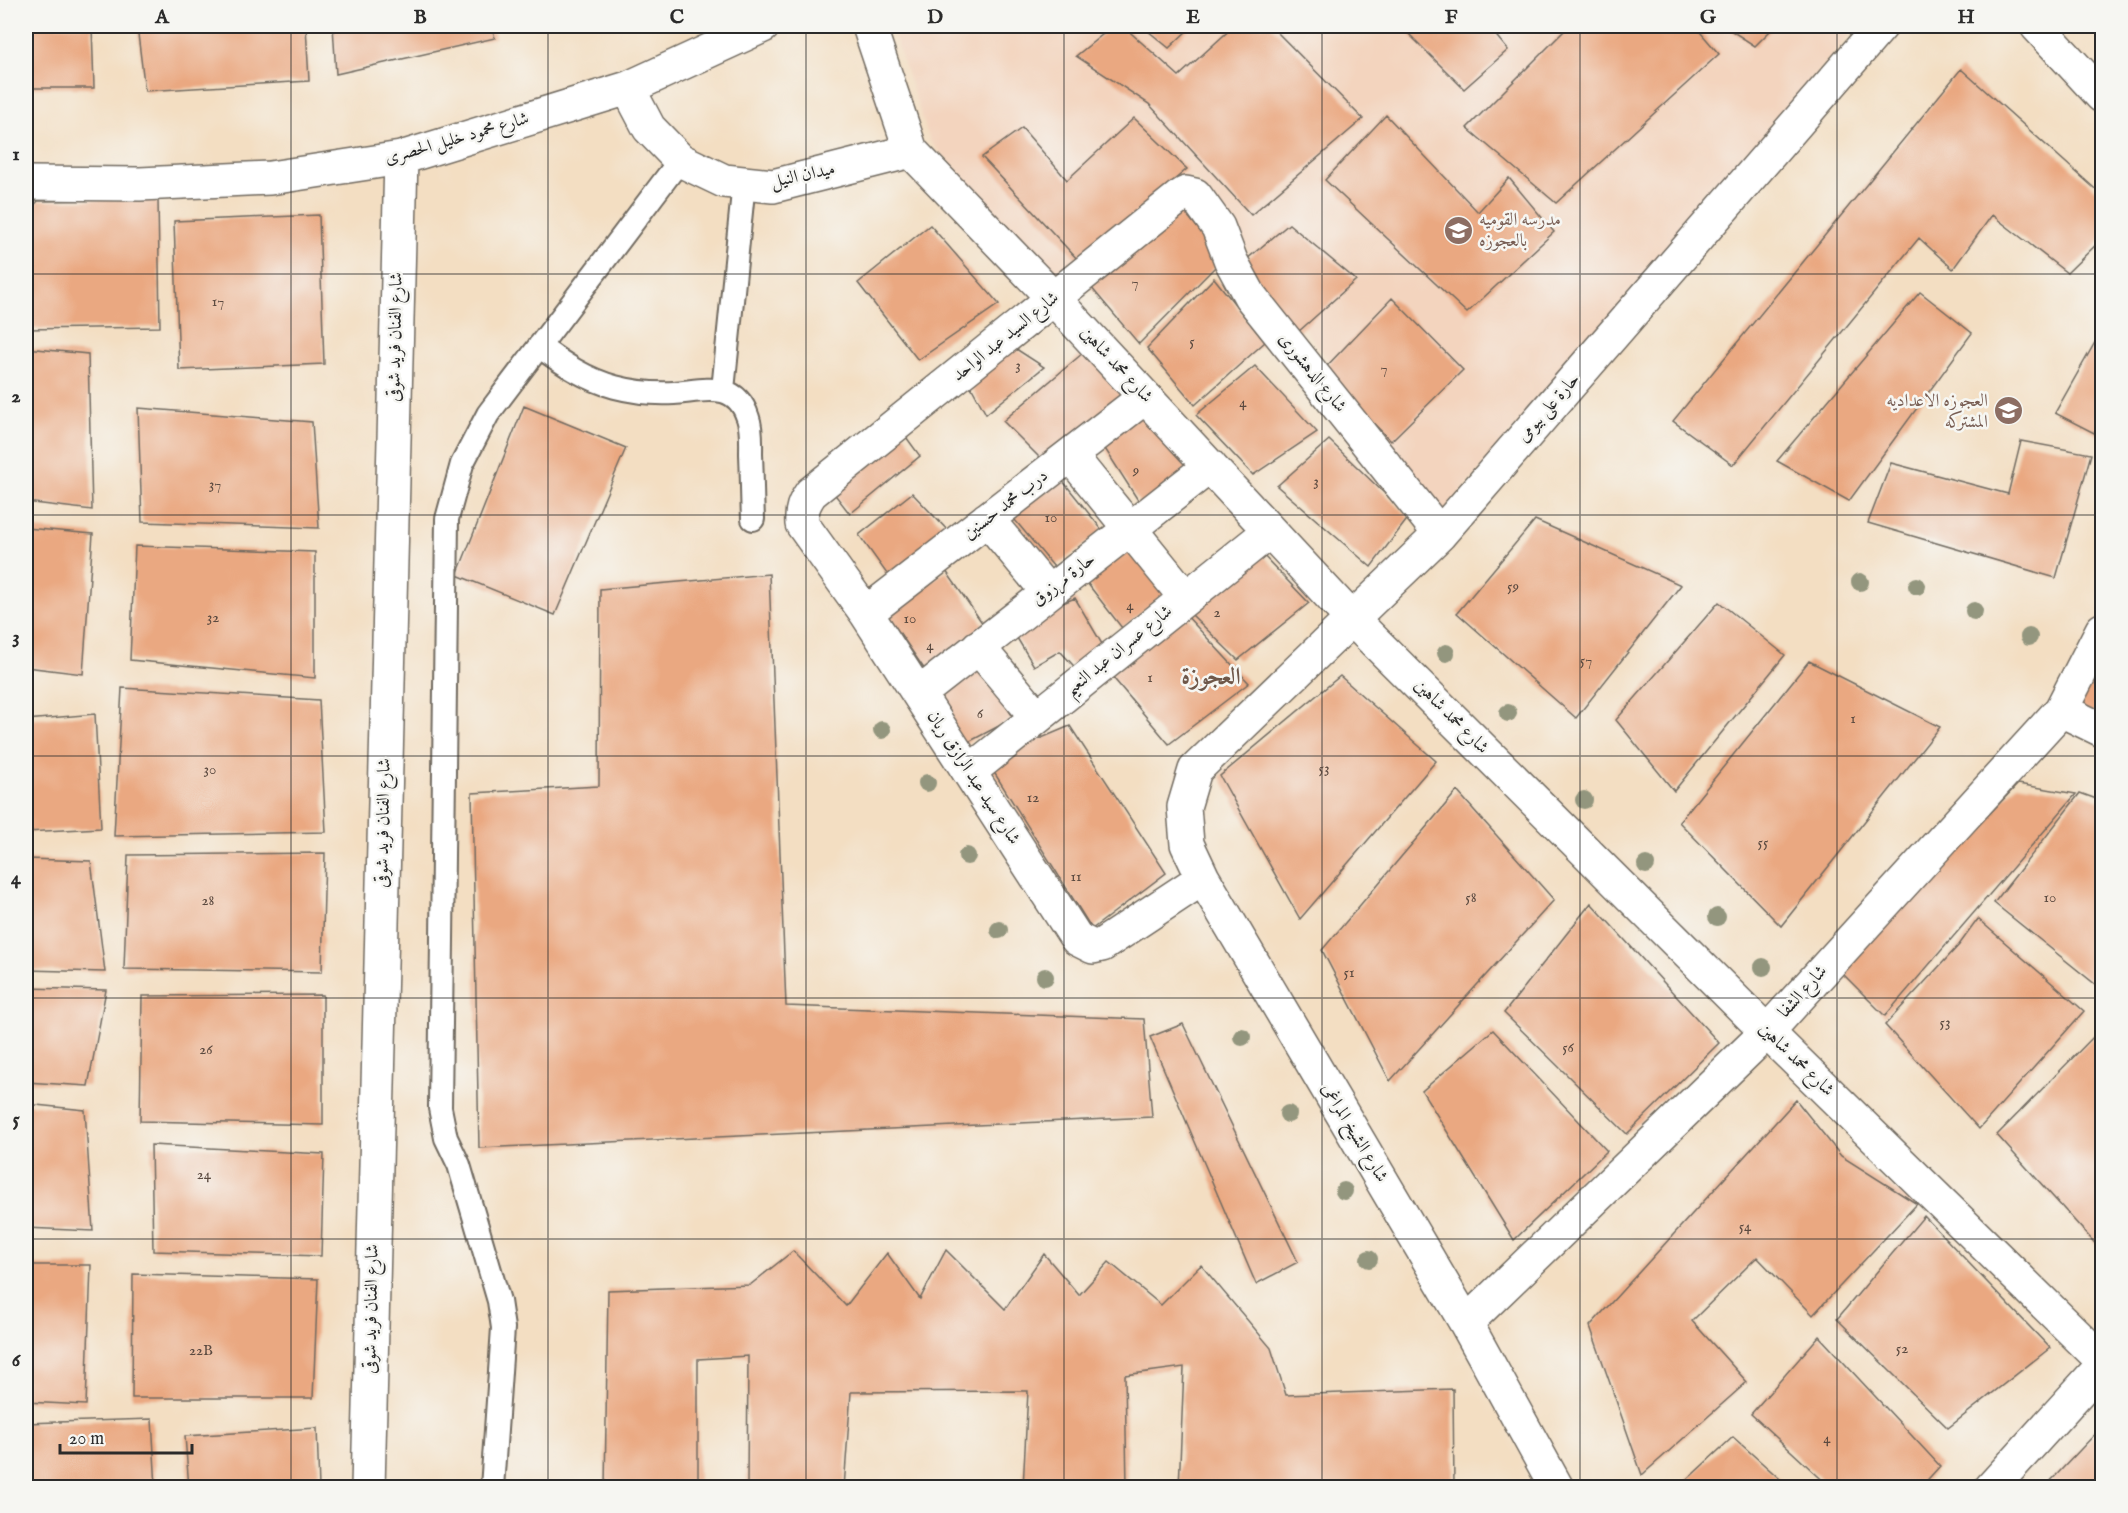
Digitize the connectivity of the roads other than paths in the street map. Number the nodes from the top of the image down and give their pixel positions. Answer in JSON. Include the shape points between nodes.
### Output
{"nodes":[{"id":1,"x":763,"y":26,"type":"edge"},
{"id":2,"x":869,"y":26,"type":"edge"},
{"id":3,"x":1881,"y":26,"type":"edge"},
{"id":4,"x":2037,"y":26,"type":"edge"},
{"id":5,"x":628,"y":88,"type":"junction"},
{"id":6,"x":2103,"y":96,"type":"edge"},
{"id":7,"x":911,"y":151,"type":"junction"},
{"id":8,"x":401,"y":158,"type":"junction"},
{"id":9,"x":680,"y":160,"type":"junction"},
{"id":10,"x":26,"y":183,"type":"edge"},
{"id":11,"x":744,"y":183,"type":"junction"},
{"id":12,"x":1201,"y":202,"type":"joint"},
{"id":13,"x":1054,"y":298,"type":"junction"},
{"id":14,"x":539,"y":345,"type":"junction"},
{"id":15,"x":723,"y":390,"type":"junction"},
{"id":16,"x":1145,"y":397,"type":"junction"},
{"id":17,"x":1070,"y":455,"type":"junction"},
{"id":18,"x":1210,"y":466,"type":"junction"},
{"id":19,"x":811,"y":493,"type":"joint"},
{"id":20,"x":753,"y":519,"type":"dead end"},
{"id":21,"x":987,"y":519,"type":"junction"},
{"id":22,"x":1130,"y":528,"type":"junction"},
{"id":23,"x":1270,"y":531,"type":"junction"},
{"id":24,"x":1440,"y":534,"type":"junction"},
{"id":25,"x":1047,"y":592,"type":"junction"},
{"id":26,"x":1186,"y":598,"type":"junction"},
{"id":27,"x":866,"y":613,"type":"junction"},
{"id":28,"x":1352,"y":619,"type":"junction"},
{"id":29,"x":2103,"y":630,"type":"edge"},
{"id":30,"x":978,"y":647,"type":"junction"},
{"id":31,"x":919,"y":694,"type":"junction"},
{"id":32,"x":2061,"y":710,"type":"junction"},
{"id":33,"x":1037,"y":717,"type":"junction"},
{"id":34,"x":2103,"y":730,"type":"edge"},
{"id":35,"x":1195,"y":770,"type":"joint"},
{"id":36,"x":969,"y":772,"type":"junction"},
{"id":37,"x":1203,"y":878,"type":"junction"},
{"id":38,"x":1767,"y":1032,"type":"junction"},
{"id":39,"x":1466,"y":1323,"type":"junction"},
{"id":40,"x":2103,"y":1360,"type":"edge"},
{"id":41,"x":2103,"y":1366,"type":"edge"},
{"id":42,"x":368,"y":1488,"type":"edge"},
{"id":43,"x":492,"y":1488,"type":"edge"},
{"id":44,"x":1557,"y":1488,"type":"edge"},
{"id":45,"x":1991,"y":1488,"type":"edge"}],
"edges":[{"from":1,"to":5,"type":"street","name":"شارع محمود خليل الحصرى"},
{"from":2,"to":7,"type":"street","name":"شارع محمد شاهين"},
{"from":3,"to":24,"type":"street","name":"حارة على بيومى"},
{"from":4,"to":6,"type":"street"},
{"from":5,"to":8,"type":"street","name":"شارع محمود خليل الحصرى"},
{"from":5,"to":9,"type":"street","name":"ميدان النيل","via":[[649,128]]},
{"from":7,"to":11,"type":"street","name":"ميدان النيل","via":[[772,186]]},
{"from":7,"to":13,"type":"street","name":"شارع محمد شاهين"},
{"from":8,"to":10,"type":"street","name":"شارع محمود خليل الحصرى","via":[[270,178],[140,184]]},
{"from":8,"to":42,"type":"street","name":"شارع الفنان فريد شوقى"},
{"from":9,"to":11,"type":"street","name":"ميدان النيل","via":[[724,181]]},
{"from":9,"to":14,"type":"lane"},
{"from":11,"to":15,"type":"lane"},
{"from":12,"to":13,"type":"street","name":"شارع السيد عبد الواحد","via":[[1186,193],[1178,198]]},
{"from":12,"to":24,"type":"street","name":"شارع الدهشورى","via":[[1218,227],[1250,296]]},
{"from":13,"to":16,"type":"street","name":"شارع محمد شاهين"},
{"from":13,"to":19,"type":"street","name":"شارع السيد عبد الواحد"},
{"from":14,"to":15,"type":"lane","via":[[588,378],[615,387],[676,393]]},
{"from":14,"to":43,"type":"lane","via":[[488,414],[462,464],[447,519],[440,1108],[446,1138],[459,1165],[499,1301],[503,1328]]},
{"from":15,"to":20,"type":"lane","via":[[742,405],[751,428]]},
{"from":16,"to":17,"type":"street","name":"درب محمد حسنين"},
{"from":16,"to":18,"type":"street","name":"شارع محمد شاهين"},
{"from":17,"to":21,"type":"street","name":"درب محمد حسنين"},
{"from":17,"to":22,"type":"street"},
{"from":18,"to":22,"type":"street","name":"حارة مرزوق"},
{"from":18,"to":23,"type":"street","name":"شارع محمد شاهين"},
{"from":19,"to":27,"type":"street","name":"شارع سيد عبد الرازق ريان","via":[[801,512],[802,524]]},
{"from":21,"to":25,"type":"street"},
{"from":21,"to":27,"type":"street","name":"درب محمد حسنين"},
{"from":22,"to":25,"type":"street","name":"حارة مرزوق"},
{"from":22,"to":26,"type":"street"},
{"from":23,"to":26,"type":"street","name":"شارع عسران عبد النعيم"},
{"from":23,"to":28,"type":"street","name":"شارع محمد شاهين"},
{"from":24,"to":28,"type":"street","name":"حارة على بيومى"},
{"from":25,"to":30,"type":"street","name":"حارة مرزوق"},
{"from":26,"to":33,"type":"street","name":"شارع عسران عبد النعيم"},
{"from":27,"to":31,"type":"street","name":"شارع سيد عبد الرازق ريان"},
{"from":28,"to":35,"type":"street","name":"حارة على بيومى"},
{"from":28,"to":38,"type":"street","name":"شارع محمد شاهين"},
{"from":29,"to":32,"type":"street","name":"شارع الشفا"},
{"from":30,"to":31,"type":"street","name":"حارة مرزوق"},
{"from":30,"to":33,"type":"street"},
{"from":31,"to":36,"type":"street","name":"شارع سيد عبد الرازق ريان"},
{"from":32,"to":34,"type":"street"},
{"from":32,"to":38,"type":"street","name":"شارع الشفا"},
{"from":33,"to":36,"type":"street","name":"شارع عسران عبد النعيم"},
{"from":35,"to":37,"type":"street","name":"شارع الشيخ المراغى","via":[[1184,807],[1187,844]]},
{"from":36,"to":37,"type":"street","name":"شارع سيد عبد الرازق ريان","via":[[1077,939],[1084,944],[1102,945]]},
{"from":37,"to":39,"type":"street","name":"شارع الشيخ المراغى"},
{"from":38,"to":39,"type":"street","name":"شارع الشفا"},
{"from":38,"to":40,"type":"street","name":"شارع محمد شاهين"},
{"from":39,"to":44,"type":"street","name":"شارع الشيخ المراغى"},
{"from":41,"to":45,"type":"street"}]}
